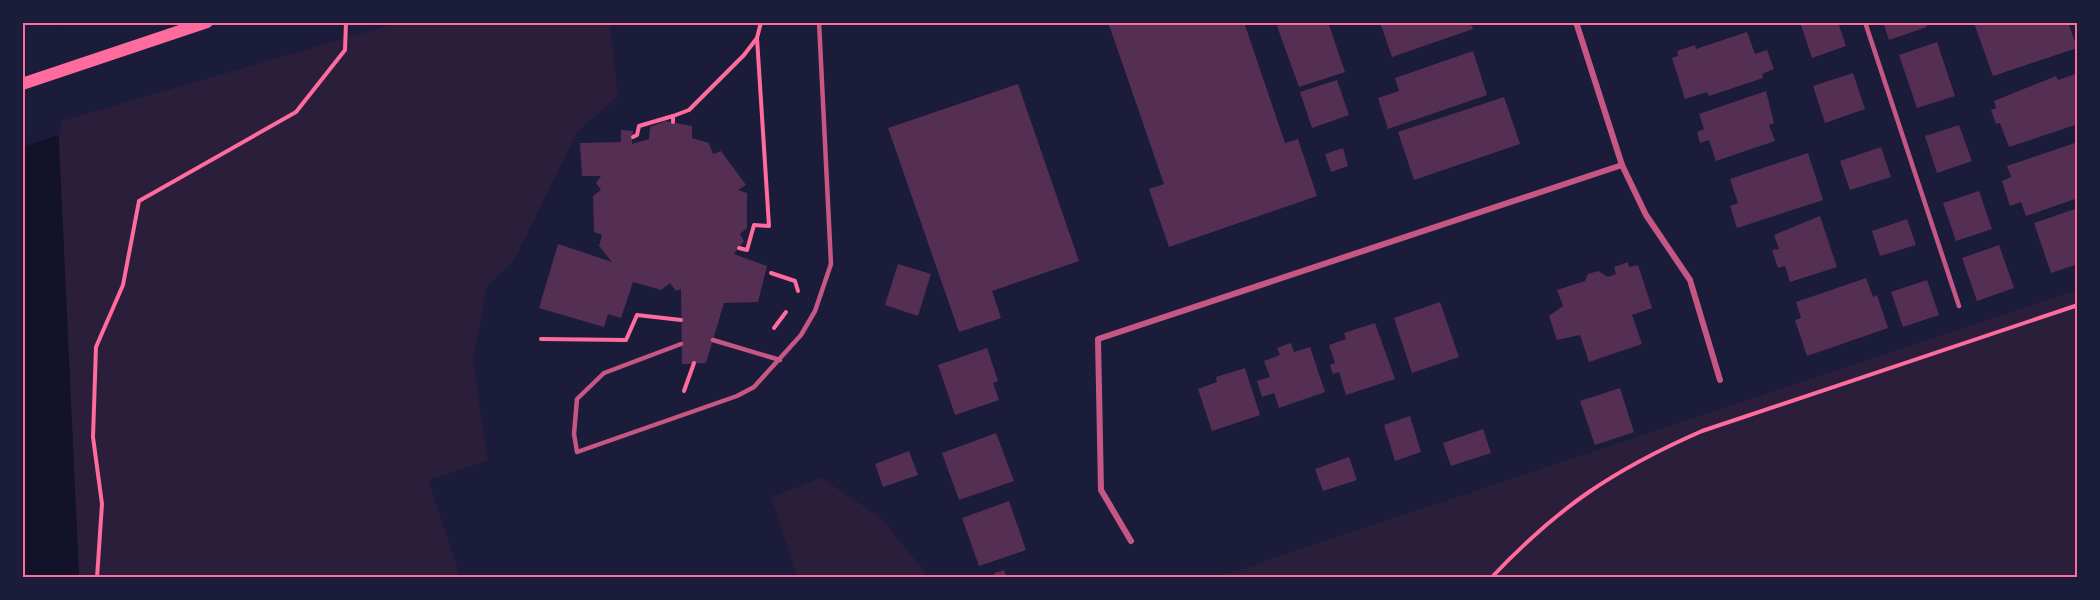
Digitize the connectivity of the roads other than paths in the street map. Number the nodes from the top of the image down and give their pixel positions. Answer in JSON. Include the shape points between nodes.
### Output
{"nodes":[{"id":1,"x":207,"y":22,"type":"edge"},
{"id":2,"x":819,"y":22,"type":"edge"},
{"id":3,"x":1576,"y":22,"type":"edge"},
{"id":4,"x":1865,"y":22,"type":"edge"},
{"id":5,"x":22,"y":84,"type":"edge"},
{"id":6,"x":1622,"y":165,"type":"junction"},
{"id":7,"x":1959,"y":306,"type":"dead end"},
{"id":8,"x":713,"y":340,"type":"dead end"},
{"id":9,"x":681,"y":344,"type":"dead end"},
{"id":10,"x":780,"y":360,"type":"junction"},
{"id":11,"x":1720,"y":380,"type":"dead end"},
{"id":12,"x":1131,"y":541,"type":"dead end"}],
"edges":[{"from":1,"to":5,"type":"main road"},
{"from":2,"to":10,"type":"lane","via":[[831,264],[815,311]]},
{"from":3,"to":6,"type":"street"},
{"from":4,"to":7,"type":"lane"},
{"from":6,"to":11,"type":"street","via":[[1646,215],[1690,280]]},
{"from":6,"to":12,"type":"street","via":[[1098,339],[1101,490]]},
{"from":8,"to":10,"type":"lane"},
{"from":9,"to":10,"type":"lane","via":[[604,373],[577,399],[577,452],[738,396],[754,387]]}]}
